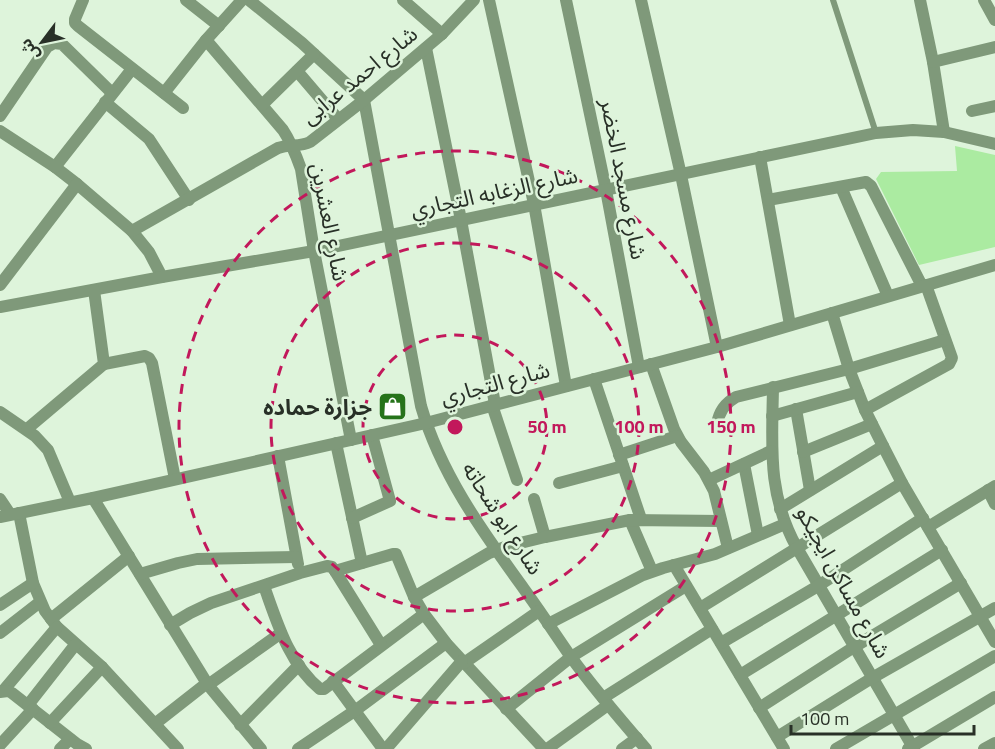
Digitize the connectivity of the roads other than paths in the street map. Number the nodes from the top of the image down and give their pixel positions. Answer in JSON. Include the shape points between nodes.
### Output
{"nodes":[{"id":1,"x":83,"y":0,"type":"edge"},
{"id":2,"x":186,"y":0,"type":"edge"},
{"id":3,"x":242,"y":0,"type":"edge"},
{"id":4,"x":249,"y":0,"type":"edge"},
{"id":5,"x":403,"y":0,"type":"edge"},
{"id":6,"x":474,"y":0,"type":"edge"},
{"id":7,"x":489,"y":0,"type":"edge"},
{"id":8,"x":567,"y":0,"type":"edge"},
{"id":9,"x":641,"y":0,"type":"edge"},
{"id":10,"x":833,"y":0,"type":"edge"},
{"id":11,"x":920,"y":0,"type":"edge"},
{"id":12,"x":984,"y":0,"type":"edge"},
{"id":13,"x":995,"y":20,"type":"edge"},
{"id":14,"x":219,"y":26,"type":"junction"},
{"id":15,"x":442,"y":34,"type":"junction"},
{"id":16,"x":206,"y":40,"type":"junction"},
{"id":17,"x":995,"y":47,"type":"edge"},
{"id":18,"x":426,"y":48,"type":"junction"},
{"id":19,"x":314,"y":54,"type":"junction"},
{"id":20,"x":933,"y":62,"type":"junction"},
{"id":21,"x":132,"y":69,"type":"junction"},
{"id":22,"x":297,"y":71,"type":"junction"},
{"id":23,"x":164,"y":93,"type":"junction"},
{"id":24,"x":109,"y":98,"type":"junction"},
{"id":25,"x":364,"y":100,"type":"junction"},
{"id":26,"x":262,"y":105,"type":"junction"},
{"id":27,"x":995,"y":106,"type":"edge"},
{"id":28,"x":183,"y":108,"type":"dead end"},
{"id":29,"x":972,"y":111,"type":"dead end"},
{"id":30,"x":0,"y":117,"type":"edge"},
{"id":31,"x":338,"y":119,"type":"junction"},
{"id":32,"x":0,"y":132,"type":"edge"},
{"id":33,"x":945,"y":132,"type":"junction"},
{"id":34,"x":876,"y":133,"type":"junction"},
{"id":35,"x":995,"y":144,"type":"edge"},
{"id":36,"x":292,"y":145,"type":"junction"},
{"id":37,"x":760,"y":157,"type":"junction"},
{"id":38,"x":55,"y":167,"type":"junction"},
{"id":39,"x":681,"y":175,"type":"junction"},
{"id":40,"x":77,"y":184,"type":"junction"},
{"id":41,"x":841,"y":187,"type":"junction"},
{"id":42,"x":606,"y":190,"type":"junction"},
{"id":43,"x":189,"y":200,"type":"junction"},
{"id":44,"x":768,"y":200,"type":"junction"},
{"id":45,"x":534,"y":204,"type":"junction"},
{"id":46,"x":461,"y":220,"type":"junction"},
{"id":47,"x":132,"y":231,"type":"junction"},
{"id":48,"x":389,"y":235,"type":"junction"},
{"id":49,"x":315,"y":251,"type":"junction"},
{"id":50,"x":995,"y":265,"type":"edge"},
{"id":51,"x":162,"y":277,"type":"junction"},
{"id":52,"x":0,"y":285,"type":"edge"},
{"id":53,"x":924,"y":286,"type":"junction"},
{"id":54,"x":94,"y":290,"type":"junction"},
{"id":55,"x":888,"y":296,"type":"junction"},
{"id":56,"x":0,"y":307,"type":"edge"},
{"id":57,"x":832,"y":313,"type":"junction"},
{"id":58,"x":790,"y":325,"type":"junction"},
{"id":59,"x":945,"y":340,"type":"junction"},
{"id":60,"x":717,"y":347,"type":"junction"},
{"id":61,"x":104,"y":364,"type":"junction"},
{"id":62,"x":645,"y":366,"type":"junction"},
{"id":63,"x":849,"y":369,"type":"junction"},
{"id":64,"x":594,"y":379,"type":"junction"},
{"id":65,"x":567,"y":386,"type":"junction"},
{"id":66,"x":773,"y":387,"type":"junction"},
{"id":67,"x":858,"y":392,"type":"junction"},
{"id":68,"x":493,"y":404,"type":"junction"},
{"id":69,"x":796,"y":409,"type":"junction"},
{"id":70,"x":866,"y":410,"type":"junction"},
{"id":71,"x":0,"y":412,"type":"edge"},
{"id":72,"x":772,"y":416,"type":"junction"},
{"id":73,"x":426,"y":423,"type":"junction"},
{"id":74,"x":717,"y":424,"type":"dead end"},
{"id":75,"x":872,"y":424,"type":"junction"},
{"id":76,"x":27,"y":429,"type":"junction"},
{"id":77,"x":372,"y":435,"type":"junction"},
{"id":78,"x":677,"y":436,"type":"junction"},
{"id":79,"x":351,"y":440,"type":"junction"},
{"id":80,"x":336,"y":444,"type":"junction"},
{"id":81,"x":883,"y":446,"type":"junction"},
{"id":82,"x":771,"y":451,"type":"junction"},
{"id":83,"x":803,"y":452,"type":"junction"},
{"id":84,"x":278,"y":456,"type":"junction"},
{"id":85,"x":621,"y":461,"type":"junction"},
{"id":86,"x":744,"y":464,"type":"junction"},
{"id":87,"x":175,"y":479,"type":"junction"},
{"id":88,"x":517,"y":480,"type":"dead end"},
{"id":89,"x":709,"y":480,"type":"junction"},
{"id":90,"x":559,"y":483,"type":"dead end"},
{"id":91,"x":902,"y":483,"type":"junction"},
{"id":92,"x":991,"y":488,"type":"edge"},
{"id":93,"x":810,"y":490,"type":"junction"},
{"id":94,"x":93,"y":498,"type":"junction"},
{"id":95,"x":0,"y":499,"type":"edge"},
{"id":96,"x":534,"y":499,"type":"dead end"},
{"id":97,"x":70,"y":502,"type":"junction"},
{"id":98,"x":995,"y":504,"type":"edge"},
{"id":99,"x":780,"y":508,"type":"junction"},
{"id":100,"x":10,"y":514,"type":"edge"},
{"id":101,"x":352,"y":518,"type":"junction"},
{"id":102,"x":635,"y":520,"type":"junction"},
{"id":103,"x":721,"y":521,"type":"junction"},
{"id":104,"x":925,"y":523,"type":"junction"},
{"id":105,"x":785,"y":524,"type":"junction"},
{"id":106,"x":758,"y":535,"type":"junction"},
{"id":107,"x":545,"y":537,"type":"junction"},
{"id":108,"x":728,"y":548,"type":"junction"},
{"id":109,"x":796,"y":548,"type":"junction"},
{"id":110,"x":496,"y":550,"type":"junction"},
{"id":111,"x":942,"y":550,"type":"junction"},
{"id":112,"x":129,"y":556,"type":"junction"},
{"id":113,"x":296,"y":557,"type":"junction"},
{"id":114,"x":362,"y":563,"type":"junction"},
{"id":115,"x":674,"y":565,"type":"junction"},
{"id":116,"x":335,"y":571,"type":"junction"},
{"id":117,"x":652,"y":571,"type":"junction"},
{"id":118,"x":300,"y":573,"type":"junction"},
{"id":119,"x":140,"y":574,"type":"junction"},
{"id":120,"x":33,"y":583,"type":"junction"},
{"id":121,"x":961,"y":583,"type":"junction"},
{"id":122,"x":264,"y":586,"type":"junction"},
{"id":123,"x":686,"y":586,"type":"junction"},
{"id":124,"x":818,"y":586,"type":"junction"},
{"id":125,"x":414,"y":597,"type":"junction"},
{"id":126,"x":40,"y":602,"type":"junction"},
{"id":127,"x":0,"y":605,"type":"edge"},
{"id":128,"x":700,"y":608,"type":"junction"},
{"id":129,"x":995,"y":609,"type":"edge"},
{"id":130,"x":539,"y":611,"type":"junction"},
{"id":131,"x":424,"y":614,"type":"junction"},
{"id":132,"x":836,"y":616,"type":"junction"},
{"id":133,"x":981,"y":617,"type":"junction"},
{"id":134,"x":54,"y":623,"type":"junction"},
{"id":135,"x":548,"y":624,"type":"junction"},
{"id":136,"x":170,"y":625,"type":"junction"},
{"id":137,"x":712,"y":629,"type":"junction"},
{"id":138,"x":0,"y":633,"type":"edge"},
{"id":139,"x":281,"y":633,"type":"junction"},
{"id":140,"x":995,"y":642,"type":"edge"},
{"id":141,"x":446,"y":643,"type":"junction"},
{"id":142,"x":721,"y":643,"type":"junction"},
{"id":143,"x":75,"y":645,"type":"junction"},
{"id":144,"x":381,"y":645,"type":"junction"},
{"id":145,"x":854,"y":647,"type":"junction"},
{"id":146,"x":995,"y":656,"type":"edge"},
{"id":147,"x":572,"y":657,"type":"junction"},
{"id":148,"x":463,"y":662,"type":"junction"},
{"id":149,"x":299,"y":665,"type":"junction"},
{"id":150,"x":102,"y":667,"type":"junction"},
{"id":151,"x":740,"y":675,"type":"junction"},
{"id":152,"x":872,"y":678,"type":"junction"},
{"id":153,"x":333,"y":681,"type":"junction"},
{"id":154,"x":207,"y":684,"type":"junction"},
{"id":155,"x":2,"y":692,"type":"edge"},
{"id":156,"x":995,"y":697,"type":"edge"},
{"id":157,"x":605,"y":702,"type":"junction"},
{"id":158,"x":30,"y":707,"type":"junction"},
{"id":159,"x":759,"y":708,"type":"junction"},
{"id":160,"x":506,"y":709,"type":"junction"},
{"id":161,"x":356,"y":710,"type":"junction"},
{"id":162,"x":894,"y":714,"type":"junction"},
{"id":163,"x":50,"y":723,"type":"junction"},
{"id":164,"x":156,"y":723,"type":"junction"},
{"id":165,"x":240,"y":725,"type":"junction"},
{"id":166,"x":777,"y":737,"type":"junction"},
{"id":167,"x":637,"y":738,"type":"junction"},
{"id":168,"x":70,"y":739,"type":"junction"},
{"id":169,"x":995,"y":743,"type":"edge"},
{"id":170,"x":0,"y":745,"type":"edge"},
{"id":171,"x":170,"y":746,"type":"edge"},
{"id":172,"x":911,"y":748,"type":"edge"},
{"id":173,"x":60,"y":749,"type":"edge"},
{"id":174,"x":86,"y":749,"type":"edge"},
{"id":175,"x":261,"y":749,"type":"edge"},
{"id":176,"x":298,"y":749,"type":"edge"},
{"id":177,"x":384,"y":749,"type":"edge"},
{"id":178,"x":545,"y":749,"type":"edge"},
{"id":179,"x":622,"y":749,"type":"edge"},
{"id":180,"x":646,"y":749,"type":"edge"},
{"id":181,"x":784,"y":749,"type":"edge"},
{"id":182,"x":836,"y":749,"type":"edge"},
{"id":183,"x":984,"y":749,"type":"edge"}],
"edges":[{"from":1,"to":21,"type":"street","via":[[75,23]]},
{"from":2,"to":14,"type":"street"},
{"from":3,"to":14,"type":"street"},
{"from":4,"to":19,"type":"street"},
{"from":5,"to":15,"type":"street"},
{"from":6,"to":15,"type":"street","name":"شارع احمد عرابى"},
{"from":7,"to":45,"type":"street"},
{"from":8,"to":42,"type":"street","name":"شارع مسجد الخضر"},
{"from":9,"to":39,"type":"street"},
{"from":10,"to":34,"type":"lane"},
{"from":11,"to":20,"type":"street"},
{"from":12,"to":13,"type":"street"},
{"from":14,"to":16,"type":"street"},
{"from":15,"to":18,"type":"street","name":"شارع احمد عرابى"},
{"from":16,"to":23,"type":"street"},
{"from":16,"to":26,"type":"street","name":"شارع العشرين"},
{"from":17,"to":20,"type":"street"},
{"from":18,"to":25,"type":"street","name":"شارع احمد عرابى"},
{"from":18,"to":46,"type":"street"},
{"from":19,"to":22,"type":"street"},
{"from":19,"to":25,"type":"street"},
{"from":20,"to":33,"type":"street"},
{"from":21,"to":23,"type":"street"},
{"from":21,"to":24,"type":"street"},
{"from":22,"to":26,"type":"street"},
{"from":22,"to":31,"type":"street"},
{"from":23,"to":28,"type":"street"},
{"from":24,"to":30,"type":"street","via":[[62,44],[51,43]]},
{"from":24,"to":38,"type":"street"},
{"from":24,"to":43,"type":"street","via":[[149,140]]},
{"from":25,"to":31,"type":"street","name":"شارع احمد عرابى"},
{"from":25,"to":48,"type":"street","name":"شارع ابو شحاته"},
{"from":26,"to":36,"type":"street","name":"شارع العشرين"},
{"from":27,"to":29,"type":"street"},
{"from":31,"to":36,"type":"street","name":"شارع احمد عرابى","via":[[306,144]]},
{"from":32,"to":38,"type":"street"},
{"from":33,"to":34,"type":"street","name":"شارع الزغابه التجاري","via":[[913,129]]},
{"from":33,"to":35,"type":"street","name":"شارع الزغابه التجاري"},
{"from":34,"to":37,"type":"street","name":"شارع الزغابه التجاري"},
{"from":36,"to":43,"type":"street","name":"شارع احمد عرابى","via":[[278,148]]},
{"from":36,"to":49,"type":"street","name":"شارع العشرين","via":[[301,169]]},
{"from":37,"to":39,"type":"street","name":"شارع الزغابه التجاري"},
{"from":37,"to":44,"type":"street"},
{"from":38,"to":40,"type":"street"},
{"from":39,"to":42,"type":"street","name":"شارع الزغابه التجاري"},
{"from":39,"to":60,"type":"street"},
{"from":40,"to":47,"type":"street"},
{"from":40,"to":52,"type":"street"},
{"from":41,"to":44,"type":"street"},
{"from":41,"to":53,"type":"street","via":[[866,182],[871,186]]},
{"from":41,"to":55,"type":"street"},
{"from":42,"to":45,"type":"street","name":"شارع الزغابه التجاري"},
{"from":42,"to":62,"type":"street","name":"شارع مسجد الخضر"},
{"from":43,"to":47,"type":"street","name":"شارع احمد عرابى"},
{"from":44,"to":58,"type":"street"},
{"from":45,"to":46,"type":"street","name":"شارع الزغابه التجاري"},
{"from":45,"to":65,"type":"street"},
{"from":46,"to":48,"type":"street","name":"شارع الزغابه التجاري"},
{"from":46,"to":68,"type":"street"},
{"from":47,"to":51,"type":"street"},
{"from":48,"to":49,"type":"street","name":"شارع الزغابه التجاري"},
{"from":48,"to":73,"type":"street","name":"شارع ابو شحاته"},
{"from":49,"to":51,"type":"street","name":"شارع الزغابه التجاري"},
{"from":49,"to":79,"type":"street","name":"شارع العشرين"},
{"from":50,"to":53,"type":"street","name":"شارع التجاري"},
{"from":51,"to":54,"type":"street","name":"شارع الزغابه التجاري"},
{"from":53,"to":55,"type":"street","name":"شارع التجاري"},
{"from":53,"to":59,"type":"street"},
{"from":54,"to":56,"type":"street","name":"شارع الزغابه التجاري"},
{"from":54,"to":61,"type":"street"},
{"from":55,"to":57,"type":"street","name":"شارع التجاري"},
{"from":57,"to":58,"type":"street","name":"شارع التجاري"},
{"from":57,"to":63,"type":"street"},
{"from":58,"to":60,"type":"street","name":"شارع التجاري"},
{"from":59,"to":63,"type":"street"},
{"from":59,"to":70,"type":"street","via":[[952,358],[949,364]]},
{"from":60,"to":62,"type":"street","name":"شارع التجاري"},
{"from":61,"to":76,"type":"street"},
{"from":61,"to":87,"type":"street","via":[[149,358]]},
{"from":62,"to":64,"type":"street","name":"شارع التجاري"},
{"from":62,"to":78,"type":"street","name":"شارع مسجد الخضر"},
{"from":63,"to":66,"type":"street"},
{"from":63,"to":67,"type":"street"},
{"from":64,"to":65,"type":"street","name":"شارع التجاري"},
{"from":64,"to":85,"type":"street"},
{"from":65,"to":68,"type":"street","name":"شارع التجاري"},
{"from":66,"to":72,"type":"street","name":"شارع مساكن ايجيكو"},
{"from":66,"to":74,"type":"street","via":[[731,400]]},
{"from":67,"to":69,"type":"street"},
{"from":67,"to":70,"type":"street"},
{"from":68,"to":73,"type":"street","name":"شارع التجاري"},
{"from":68,"to":88,"type":"street"},
{"from":69,"to":72,"type":"street"},
{"from":69,"to":83,"type":"street"},
{"from":70,"to":75,"type":"street"},
{"from":71,"to":76,"type":"street"},
{"from":72,"to":82,"type":"street","name":"شارع مساكن ايجيكو"},
{"from":73,"to":77,"type":"street","name":"شارع التجاري"},
{"from":73,"to":110,"type":"street","name":"شارع ابو شحاته","via":[[453,483]]},
{"from":75,"to":81,"type":"street"},
{"from":75,"to":83,"type":"street"},
{"from":76,"to":97,"type":"street","via":[[48,450]]},
{"from":77,"to":79,"type":"street","name":"شارع التجاري"},
{"from":77,"to":101,"type":"street","via":[[390,501]]},
{"from":78,"to":85,"type":"street"},
{"from":78,"to":89,"type":"street","name":"شارع مسجد الخضر"},
{"from":79,"to":80,"type":"street","name":"شارع التجاري"},
{"from":80,"to":84,"type":"street","name":"شارع التجاري"},
{"from":80,"to":101,"type":"street"},
{"from":81,"to":91,"type":"street"},
{"from":81,"to":93,"type":"street"},
{"from":82,"to":86,"type":"street"},
{"from":82,"to":99,"type":"street","name":"شارع مساكن ايجيكو"},
{"from":83,"to":93,"type":"street"},
{"from":84,"to":87,"type":"street","name":"شارع التجاري"},
{"from":84,"to":113,"type":"street"},
{"from":85,"to":90,"type":"street"},
{"from":85,"to":102,"type":"street"},
{"from":86,"to":89,"type":"street"},
{"from":86,"to":106,"type":"street"},
{"from":87,"to":94,"type":"street","name":"شارع التجاري"},
{"from":89,"to":103,"type":"street","name":"شارع مسجد الخضر"},
{"from":91,"to":104,"type":"street"},
{"from":91,"to":109,"type":"street"},
{"from":92,"to":98,"type":"street"},
{"from":92,"to":104,"type":"street"},
{"from":93,"to":99,"type":"street"},
{"from":94,"to":97,"type":"street","name":"شارع التجاري"},
{"from":94,"to":112,"type":"street"},
{"from":95,"to":100,"type":"street"},
{"from":96,"to":107,"type":"street"},
{"from":97,"to":100,"type":"street","name":"شارع التجاري"},
{"from":99,"to":105,"type":"street","name":"شارع مساكن ايجيكو"},
{"from":100,"to":120,"type":"street"},
{"from":101,"to":114,"type":"street"},
{"from":102,"to":103,"type":"street"},
{"from":102,"to":107,"type":"street"},
{"from":102,"to":117,"type":"street"},
{"from":103,"to":108,"type":"street","name":"شارع مسجد الخضر"},
{"from":104,"to":111,"type":"street"},
{"from":104,"to":124,"type":"street"},
{"from":105,"to":106,"type":"street"},
{"from":105,"to":109,"type":"street","name":"شارع مساكن ايجيكو"},
{"from":106,"to":108,"type":"street"},
{"from":107,"to":110,"type":"street"},
{"from":108,"to":115,"type":"street"},
{"from":109,"to":124,"type":"street","name":"شارع مساكن ايجيكو"},
{"from":109,"to":128,"type":"street"},
{"from":110,"to":125,"type":"street"},
{"from":110,"to":130,"type":"street","name":"شارع ابو شحاته"},
{"from":111,"to":121,"type":"street"},
{"from":111,"to":132,"type":"street"},
{"from":112,"to":119,"type":"street"},
{"from":112,"to":134,"type":"street"},
{"from":113,"to":118,"type":"street"},
{"from":113,"to":119,"type":"street","via":[[197,559]]},
{"from":114,"to":116,"type":"street"},
{"from":114,"to":125,"type":"street","via":[[396,554]]},
{"from":115,"to":117,"type":"street"},
{"from":115,"to":123,"type":"street"},
{"from":116,"to":118,"type":"street","via":[[327,566]]},
{"from":116,"to":144,"type":"street"},
{"from":117,"to":135,"type":"street"},
{"from":118,"to":122,"type":"street"},
{"from":119,"to":136,"type":"street"},
{"from":120,"to":126,"type":"street"},
{"from":120,"to":127,"type":"street"},
{"from":121,"to":133,"type":"street"},
{"from":121,"to":145,"type":"street"},
{"from":122,"to":136,"type":"street","via":[[211,603]]},
{"from":122,"to":139,"type":"street"},
{"from":123,"to":128,"type":"street"},
{"from":123,"to":147,"type":"street"},
{"from":124,"to":132,"type":"street","name":"شارع مساكن ايجيكو"},
{"from":124,"to":142,"type":"street"},
{"from":125,"to":131,"type":"street"},
{"from":126,"to":134,"type":"street"},
{"from":126,"to":138,"type":"street"},
{"from":128,"to":137,"type":"street"},
{"from":129,"to":133,"type":"street"},
{"from":130,"to":135,"type":"street","name":"شارع ابو شحاته"},
{"from":130,"to":148,"type":"street"},
{"from":131,"to":141,"type":"street"},
{"from":131,"to":144,"type":"street"},
{"from":132,"to":145,"type":"street","name":"شارع مساكن ايجيكو"},
{"from":132,"to":151,"type":"street"},
{"from":133,"to":140,"type":"street"},
{"from":133,"to":152,"type":"street"},
{"from":134,"to":143,"type":"street"},
{"from":134,"to":155,"type":"street"},
{"from":135,"to":147,"type":"street","name":"شارع ابو شحاته"},
{"from":136,"to":154,"type":"street"},
{"from":137,"to":142,"type":"street"},
{"from":137,"to":157,"type":"street"},
{"from":139,"to":149,"type":"street"},
{"from":139,"to":154,"type":"street"},
{"from":141,"to":148,"type":"street"},
{"from":141,"to":161,"type":"street"},
{"from":142,"to":151,"type":"street"},
{"from":143,"to":150,"type":"street"},
{"from":143,"to":158,"type":"street"},
{"from":144,"to":153,"type":"street"},
{"from":145,"to":152,"type":"street","name":"شارع مساكن ايجيكو"},
{"from":145,"to":159,"type":"street"},
{"from":146,"to":162,"type":"street"},
{"from":147,"to":157,"type":"street","name":"شارع ابو شحاته"},
{"from":147,"to":160,"type":"street"},
{"from":148,"to":160,"type":"street"},
{"from":148,"to":177,"type":"street"},
{"from":149,"to":153,"type":"street","via":[[319,689]]},
{"from":149,"to":165,"type":"street"},
{"from":150,"to":163,"type":"street"},
{"from":150,"to":164,"type":"street"},
{"from":151,"to":159,"type":"street"},
{"from":152,"to":162,"type":"street","name":"شارع مساكن ايجيكو"},
{"from":152,"to":166,"type":"street"},
{"from":153,"to":161,"type":"street"},
{"from":154,"to":164,"type":"street"},
{"from":154,"to":165,"type":"street"},
{"from":155,"to":158,"type":"street","via":[[10,692]]},
{"from":156,"to":172,"type":"street"},
{"from":157,"to":167,"type":"street","name":"شارع ابو شحاته"},
{"from":157,"to":178,"type":"street"},
{"from":158,"to":163,"type":"street"},
{"from":158,"to":170,"type":"street"},
{"from":159,"to":166,"type":"street"},
{"from":160,"to":178,"type":"street"},
{"from":161,"to":176,"type":"street"},
{"from":161,"to":177,"type":"street"},
{"from":162,"to":172,"type":"street","name":"شارع مساكن ايجيكو"},
{"from":162,"to":182,"type":"street"},
{"from":163,"to":168,"type":"street"},
{"from":164,"to":171,"type":"street"},
{"from":165,"to":175,"type":"street"},
{"from":166,"to":181,"type":"street"},
{"from":167,"to":179,"type":"street"},
{"from":167,"to":180,"type":"street","name":"شارع ابو شحاته"},
{"from":168,"to":173,"type":"street"},
{"from":168,"to":174,"type":"street"},
{"from":169,"to":183,"type":"street"}]}
